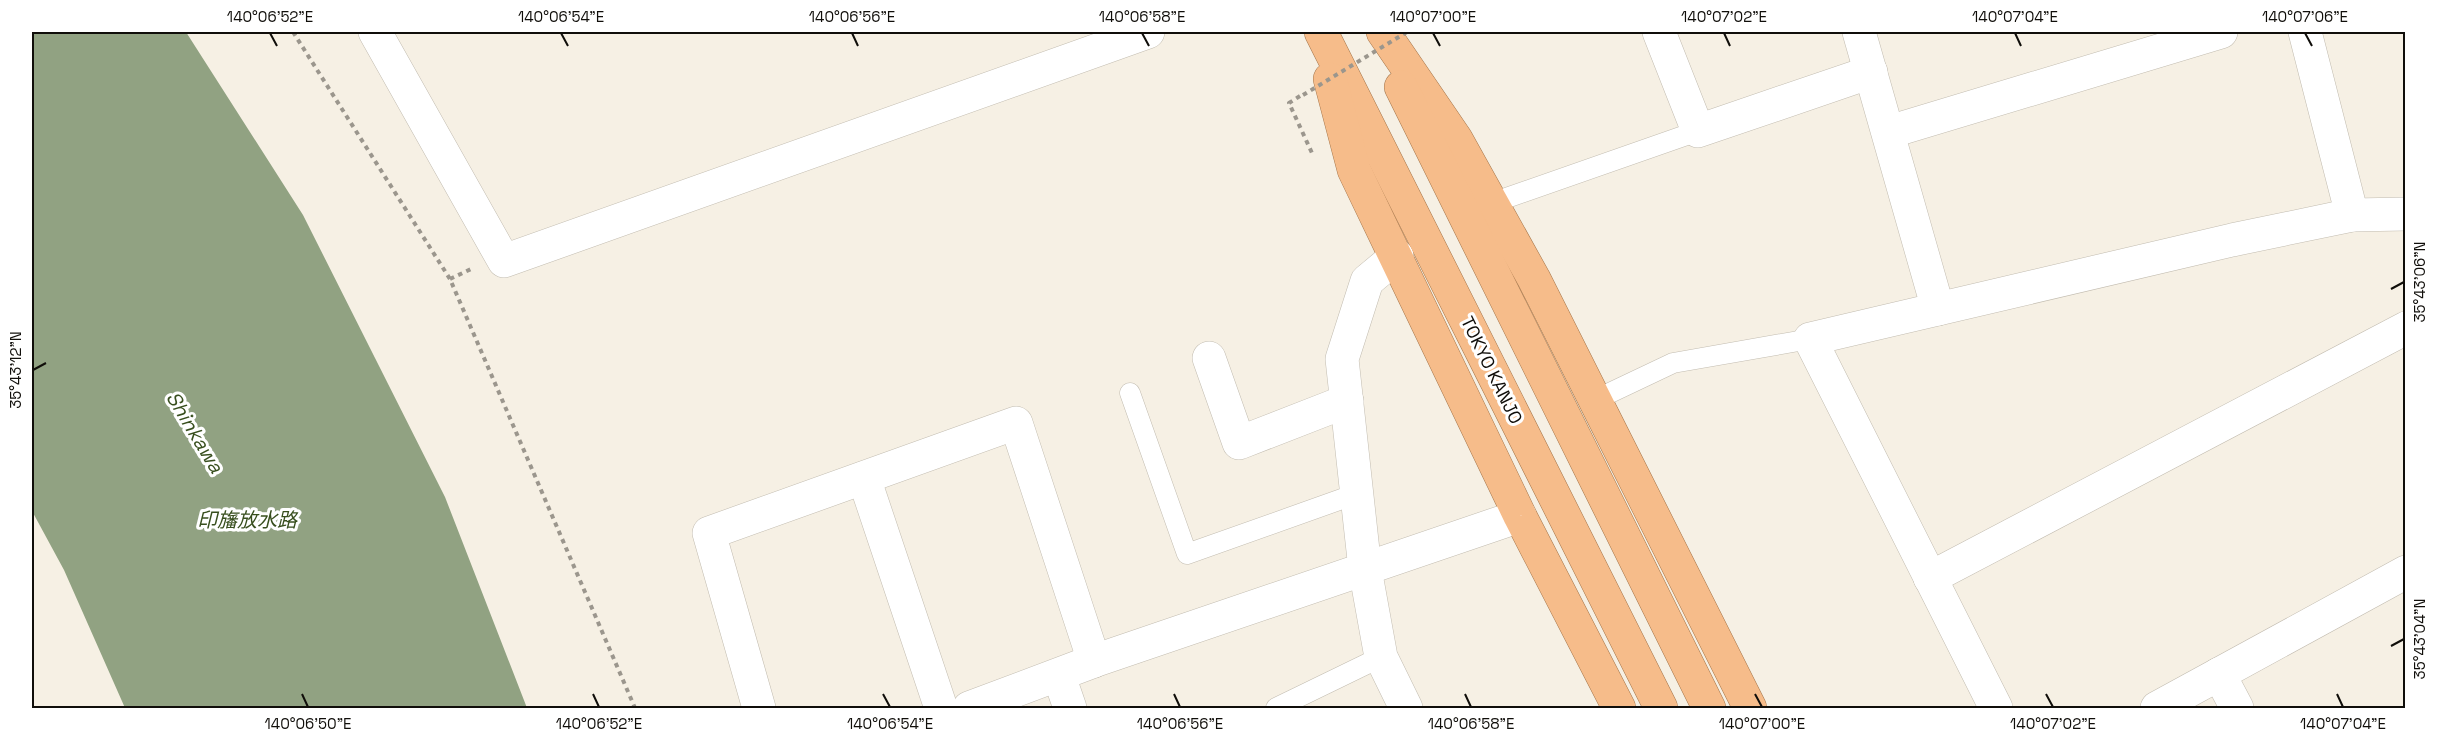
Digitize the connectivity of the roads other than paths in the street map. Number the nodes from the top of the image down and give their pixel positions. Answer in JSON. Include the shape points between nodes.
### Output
{"nodes":[{"id":1,"x":375,"y":32,"type":"edge"},
{"id":2,"x":1148,"y":32,"type":"edge"},
{"id":3,"x":1319,"y":32,"type":"edge"},
{"id":4,"x":1375,"y":32,"type":"edge"},
{"id":5,"x":1383,"y":32,"type":"edge"},
{"id":6,"x":1659,"y":32,"type":"edge"},
{"id":7,"x":1858,"y":32,"type":"edge"},
{"id":8,"x":2221,"y":32,"type":"edge"},
{"id":9,"x":2305,"y":32,"type":"edge"},
{"id":10,"x":1871,"y":72,"type":"junction"},
{"id":11,"x":1698,"y":131,"type":"junction"},
{"id":12,"x":1889,"y":132,"type":"junction"},
{"id":13,"x":1492,"y":203,"type":"junction"},
{"id":14,"x":2406,"y":214,"type":"edge"},
{"id":15,"x":2352,"y":215,"type":"junction"},
{"id":16,"x":1397,"y":256,"type":"junction"},
{"id":17,"x":1938,"y":309,"type":"junction"},
{"id":18,"x":2406,"y":328,"type":"edge"},
{"id":19,"x":1810,"y":339,"type":"junction"},
{"id":20,"x":1209,"y":358,"type":"dead end"},
{"id":21,"x":1130,"y":393,"type":"dead end"},
{"id":22,"x":1595,"y":400,"type":"junction"},
{"id":23,"x":1347,"y":401,"type":"junction"},
{"id":24,"x":864,"y":478,"type":"junction"},
{"id":25,"x":1356,"y":494,"type":"junction"},
{"id":26,"x":1520,"y":516,"type":"junction"},
{"id":27,"x":1365,"y":569,"type":"junction"},
{"id":28,"x":1930,"y":578,"type":"junction"},
{"id":29,"x":2404,"y":578,"type":"edge"},
{"id":30,"x":1381,"y":657,"type":"junction"},
{"id":31,"x":1094,"y":661,"type":"junction"},
{"id":32,"x":2218,"y":674,"type":"junction"},
{"id":33,"x":1059,"y":676,"type":"junction"},
{"id":34,"x":759,"y":708,"type":"edge"},
{"id":35,"x":941,"y":708,"type":"edge"},
{"id":36,"x":969,"y":708,"type":"edge"},
{"id":37,"x":1071,"y":708,"type":"edge"},
{"id":38,"x":1276,"y":708,"type":"edge"},
{"id":39,"x":1406,"y":708,"type":"edge"},
{"id":40,"x":1619,"y":708,"type":"edge"},
{"id":41,"x":1661,"y":708,"type":"edge"},
{"id":42,"x":1709,"y":708,"type":"edge"},
{"id":43,"x":1750,"y":708,"type":"edge"},
{"id":44,"x":1996,"y":708,"type":"edge"},
{"id":45,"x":2157,"y":708,"type":"edge"},
{"id":46,"x":2237,"y":708,"type":"edge"}],
"edges":[{"from":1,"to":2,"type":"street","via":[[504,261]]},
{"from":3,"to":16,"type":"highway","via":[[1354,170]]},
{"from":3,"to":41,"type":"highway","name":"TOKYO KANJO"},
{"from":4,"to":42,"type":"highway"},
{"from":5,"to":13,"type":"highway","via":[[1456,139]]},
{"from":6,"to":11,"type":"street"},
{"from":7,"to":10,"type":"street"},
{"from":8,"to":12,"type":"street"},
{"from":9,"to":15,"type":"street"},
{"from":10,"to":11,"type":"street"},
{"from":10,"to":12,"type":"street"},
{"from":11,"to":13,"type":"lane"},
{"from":12,"to":17,"type":"street"},
{"from":13,"to":22,"type":"highway"},
{"from":14,"to":15,"type":"street"},
{"from":15,"to":17,"type":"street"},
{"from":16,"to":23,"type":"street","via":[[1367,281],[1342,359]]},
{"from":16,"to":26,"type":"highway"},
{"from":17,"to":19,"type":"street"},
{"from":18,"to":28,"type":"street"},
{"from":19,"to":22,"type":"lane","via":[[1673,363]]},
{"from":19,"to":28,"type":"street"},
{"from":20,"to":23,"type":"street","via":[[1239,444]]},
{"from":21,"to":25,"type":"lane","via":[[1186,554]]},
{"from":22,"to":43,"type":"highway"},
{"from":23,"to":25,"type":"street"},
{"from":24,"to":31,"type":"street","via":[[1016,423]]},
{"from":24,"to":34,"type":"street","via":[[709,533]]},
{"from":24,"to":35,"type":"street"},
{"from":25,"to":27,"type":"street"},
{"from":26,"to":27,"type":"street"},
{"from":26,"to":40,"type":"highway"},
{"from":27,"to":30,"type":"street"},
{"from":27,"to":31,"type":"street"},
{"from":28,"to":44,"type":"street"},
{"from":29,"to":32,"type":"street"},
{"from":30,"to":38,"type":"lane"},
{"from":30,"to":39,"type":"street"},
{"from":31,"to":33,"type":"street"},
{"from":32,"to":45,"type":"street"},
{"from":32,"to":46,"type":"street"},
{"from":33,"to":36,"type":"street"},
{"from":33,"to":37,"type":"street"}]}
